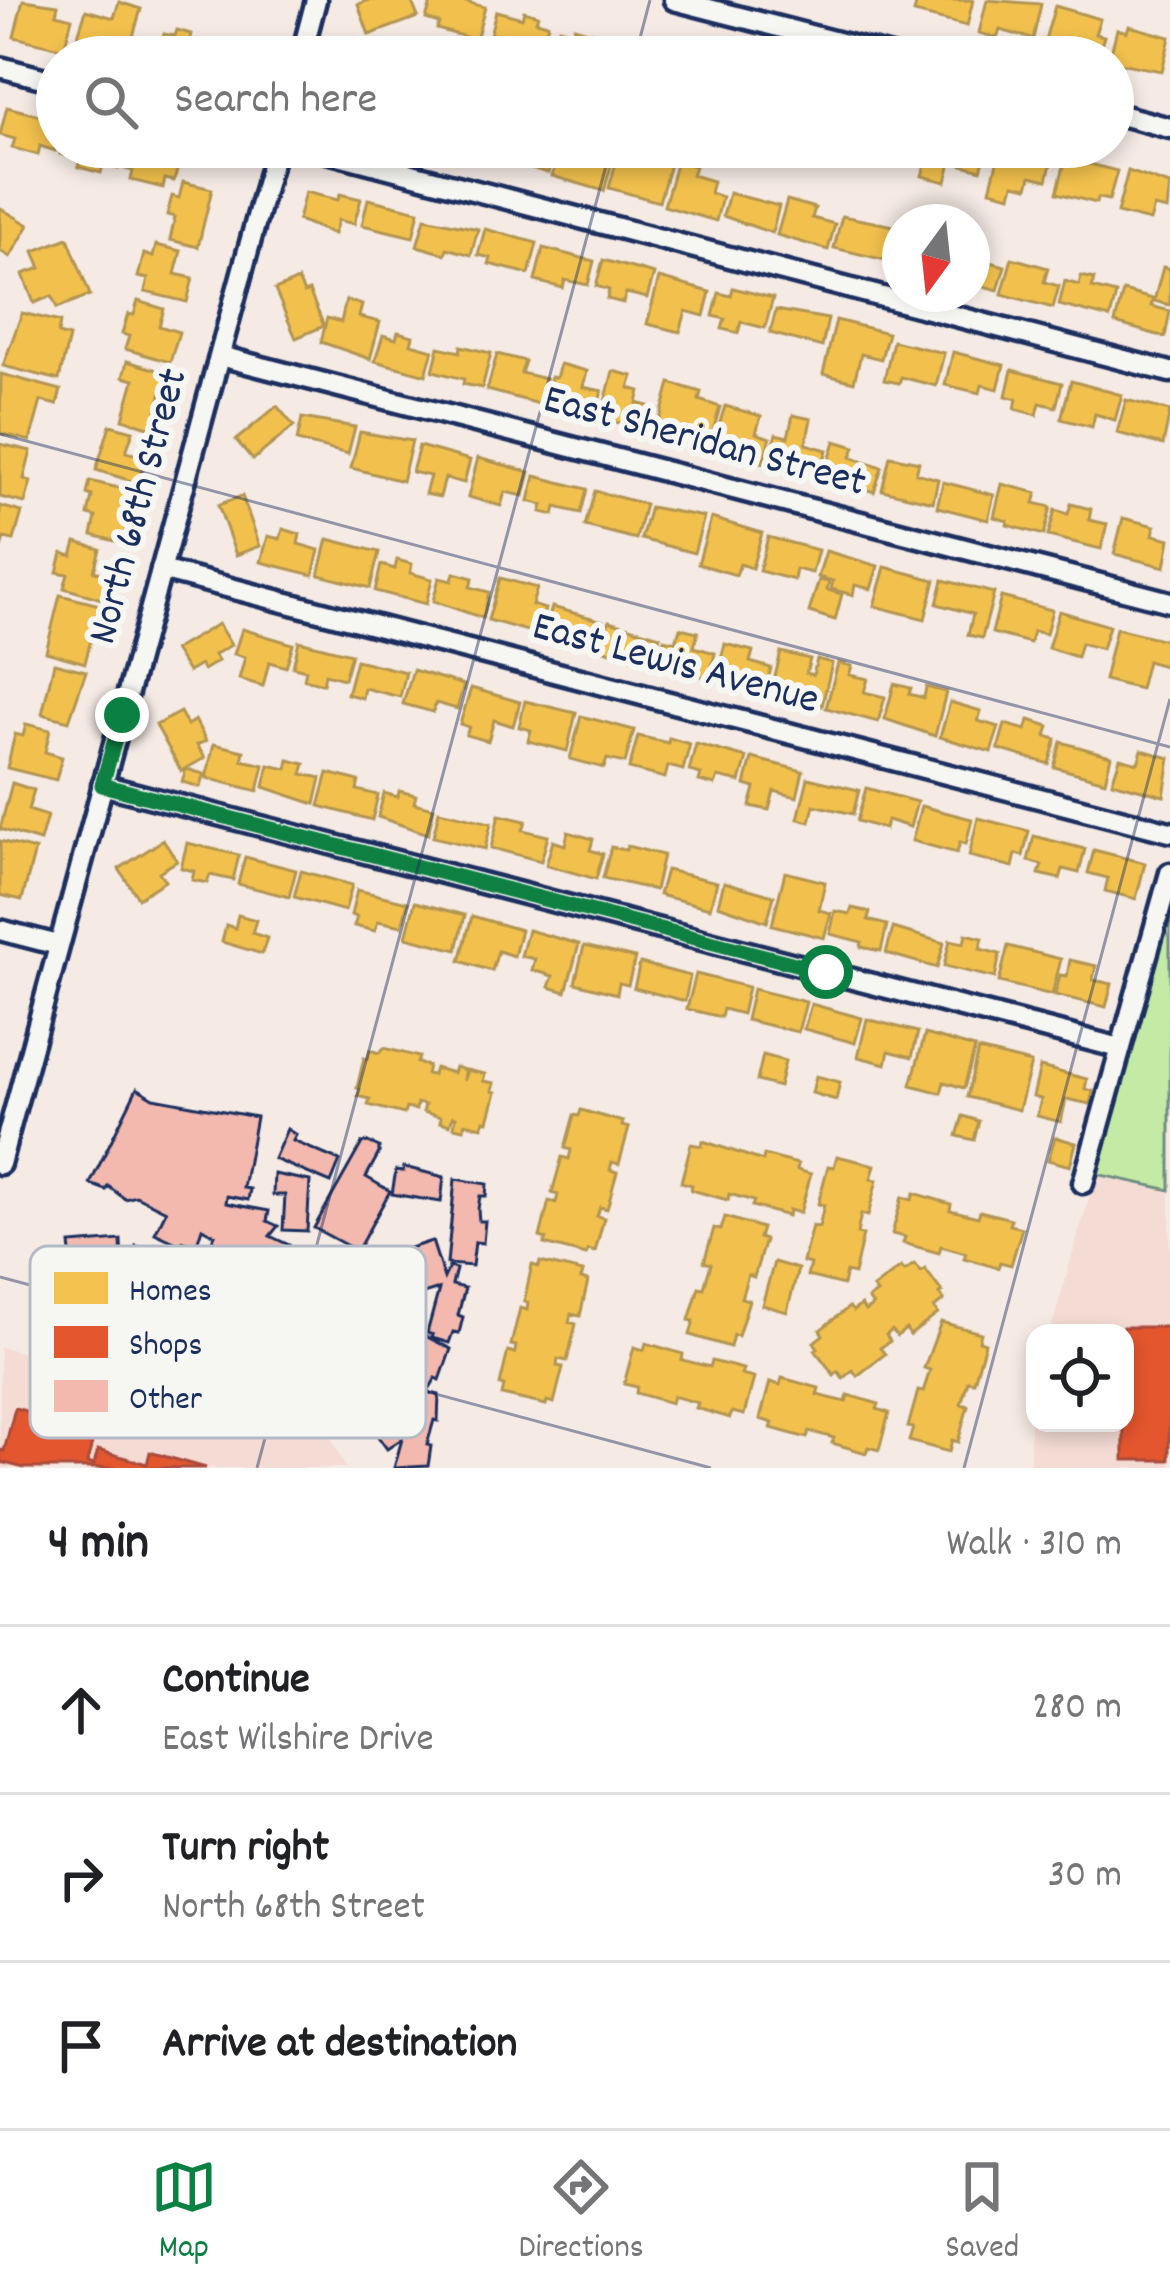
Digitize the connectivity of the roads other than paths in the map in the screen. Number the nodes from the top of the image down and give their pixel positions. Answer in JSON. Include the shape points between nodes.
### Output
{"nodes":[{"id":1,"x":316,"y":0,"type":"edge"},
{"id":2,"x":674,"y":0,"type":"edge"},
{"id":3,"x":307,"y":36,"type":"edge"},
{"id":4,"x":814,"y":36,"type":"edge"},
{"id":5,"x":0,"y":68,"type":"edge"},
{"id":6,"x":36,"y":77,"type":"edge"},
{"id":7,"x":1134,"y":119,"type":"edge"},
{"id":8,"x":1170,"y":128,"type":"edge"},
{"id":9,"x":270,"y":168,"type":"edge"},
{"id":10,"x":388,"y":168,"type":"edge"},
{"id":11,"x":220,"y":356,"type":"junction"},
{"id":12,"x":1170,"y":372,"type":"edge"},
{"id":13,"x":161,"y":570,"type":"junction"},
{"id":14,"x":1170,"y":602,"type":"edge"},
{"id":15,"x":102,"y":785,"type":"junction"},
{"id":16,"x":1170,"y":832,"type":"edge"},
{"id":17,"x":1170,"y":873,"type":"edge"},
{"id":18,"x":0,"y":930,"type":"edge"},
{"id":19,"x":58,"y":945,"type":"junction"},
{"id":20,"x":1120,"y":1048,"type":"junction"},
{"id":21,"x":0,"y":1164,"type":"edge"},
{"id":22,"x":1083,"y":1183,"type":"dead end"}],
"edges":[{"from":1,"to":3,"type":"street"},
{"from":2,"to":4,"type":"street"},
{"from":5,"to":6,"type":"street"},
{"from":7,"to":8,"type":"street"},
{"from":9,"to":11,"type":"street","name":"North 68th Street"},
{"from":10,"to":12,"type":"street"},
{"from":11,"to":13,"type":"street","name":"North 68th Street"},
{"from":11,"to":14,"type":"street","name":"East Sheridan Street"},
{"from":13,"to":15,"type":"street","name":"North 68th Street"},
{"from":13,"to":16,"type":"street","name":"East Lewis Avenue"},
{"from":15,"to":19,"type":"street","name":"North 68th Street"},
{"from":15,"to":20,"type":"street"},
{"from":17,"to":20,"type":"street"},
{"from":18,"to":19,"type":"street"},
{"from":19,"to":21,"type":"street","name":"North 68th Street"},
{"from":20,"to":22,"type":"street"}]}
